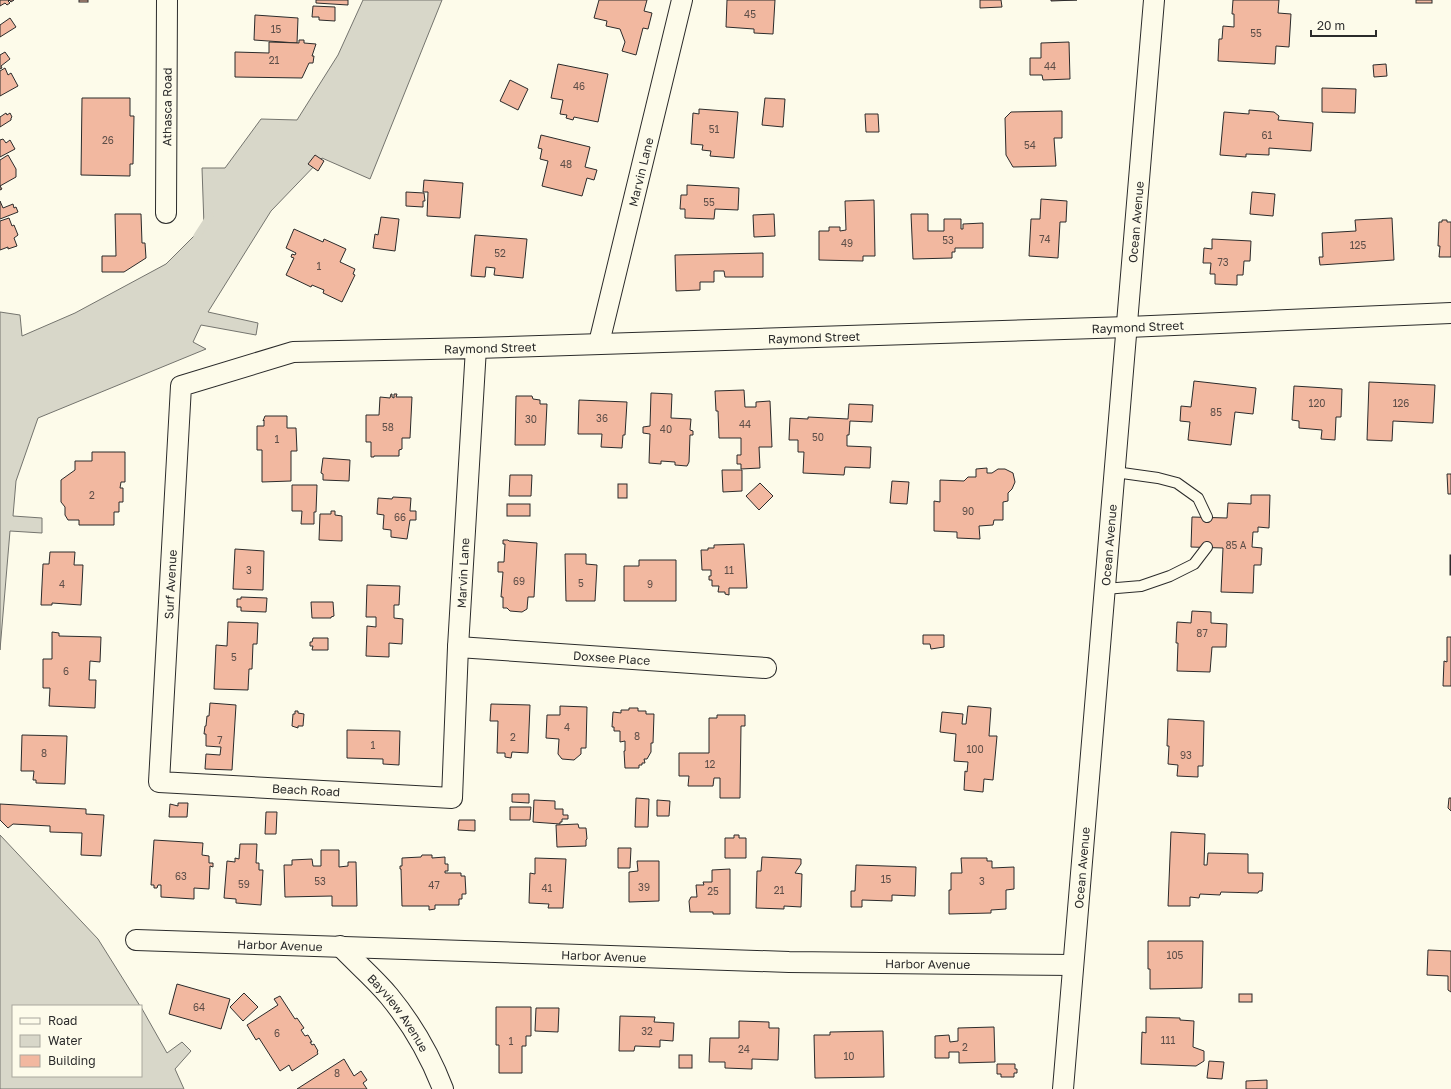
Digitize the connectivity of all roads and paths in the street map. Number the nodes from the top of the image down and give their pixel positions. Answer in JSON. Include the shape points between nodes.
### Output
{"nodes":[{"id":1,"x":167,"y":0,"type":"edge"},
{"id":2,"x":682,"y":0,"type":"edge"},
{"id":3,"x":1154,"y":0,"type":"edge"},
{"id":4,"x":166,"y":213,"type":"dead end"},
{"id":5,"x":1451,"y":313,"type":"edge"},
{"id":6,"x":1128,"y":328,"type":"junction"},
{"id":7,"x":599,"y":343,"type":"junction"},
{"id":8,"x":476,"y":348,"type":"junction"},
{"id":9,"x":181,"y":386,"type":"joint"},
{"id":10,"x":1115,"y":472,"type":"junction"},
{"id":11,"x":1207,"y":517,"type":"dead end"},
{"id":12,"x":1207,"y":547,"type":"dead end"},
{"id":13,"x":1105,"y":589,"type":"junction"},
{"id":14,"x":458,"y":647,"type":"junction"},
{"id":15,"x":766,"y":668,"type":"dead end"},
{"id":16,"x":160,"y":782,"type":"joint"},
{"id":17,"x":452,"y":798,"type":"joint"},
{"id":18,"x":136,"y":940,"type":"dead end"},
{"id":19,"x":340,"y":946,"type":"junction"},
{"id":20,"x":1073,"y":965,"type":"junction"},
{"id":21,"x":443,"y":1089,"type":"edge"},
{"id":22,"x":1063,"y":1089,"type":"edge"}],
"edges":[{"from":1,"to":4,"type":"street","name":"Athasca Road"},
{"from":2,"to":7,"type":"street","name":"Marvin Lane"},
{"from":3,"to":6,"type":"street","name":"Ocean Avenue"},
{"from":5,"to":6,"type":"street","name":"Raymond Street"},
{"from":6,"to":7,"type":"street","name":"Raymond Street"},
{"from":6,"to":10,"type":"street","name":"Ocean Avenue"},
{"from":7,"to":8,"type":"street","name":"Raymond Street"},
{"from":8,"to":9,"type":"street","name":"Raymond Street","via":[[293,352]]},
{"from":8,"to":14,"type":"street","name":"Marvin Lane"},
{"from":9,"to":16,"type":"street","name":"Surf Avenue"},
{"from":10,"to":11,"type":"lane","via":[[1178,483],[1198,498]]},
{"from":10,"to":13,"type":"street","name":"Ocean Avenue"},
{"from":12,"to":13,"type":"lane","via":[[1194,564],[1170,576],[1141,586]]},
{"from":13,"to":20,"type":"street","name":"Ocean Avenue"},
{"from":14,"to":15,"type":"street","name":"Doxsee Place"},
{"from":14,"to":17,"type":"street","name":"Marvin Lane"},
{"from":16,"to":17,"type":"street","name":"Beach Road"},
{"from":18,"to":19,"type":"street","name":"Harbor Avenue"},
{"from":19,"to":20,"type":"street","name":"Harbor Avenue","via":[[781,962]]},
{"from":19,"to":21,"type":"street","name":"Bayview Avenue","via":[[389,996],[416,1033]]},
{"from":20,"to":22,"type":"street","name":"Ocean Avenue"}]}
